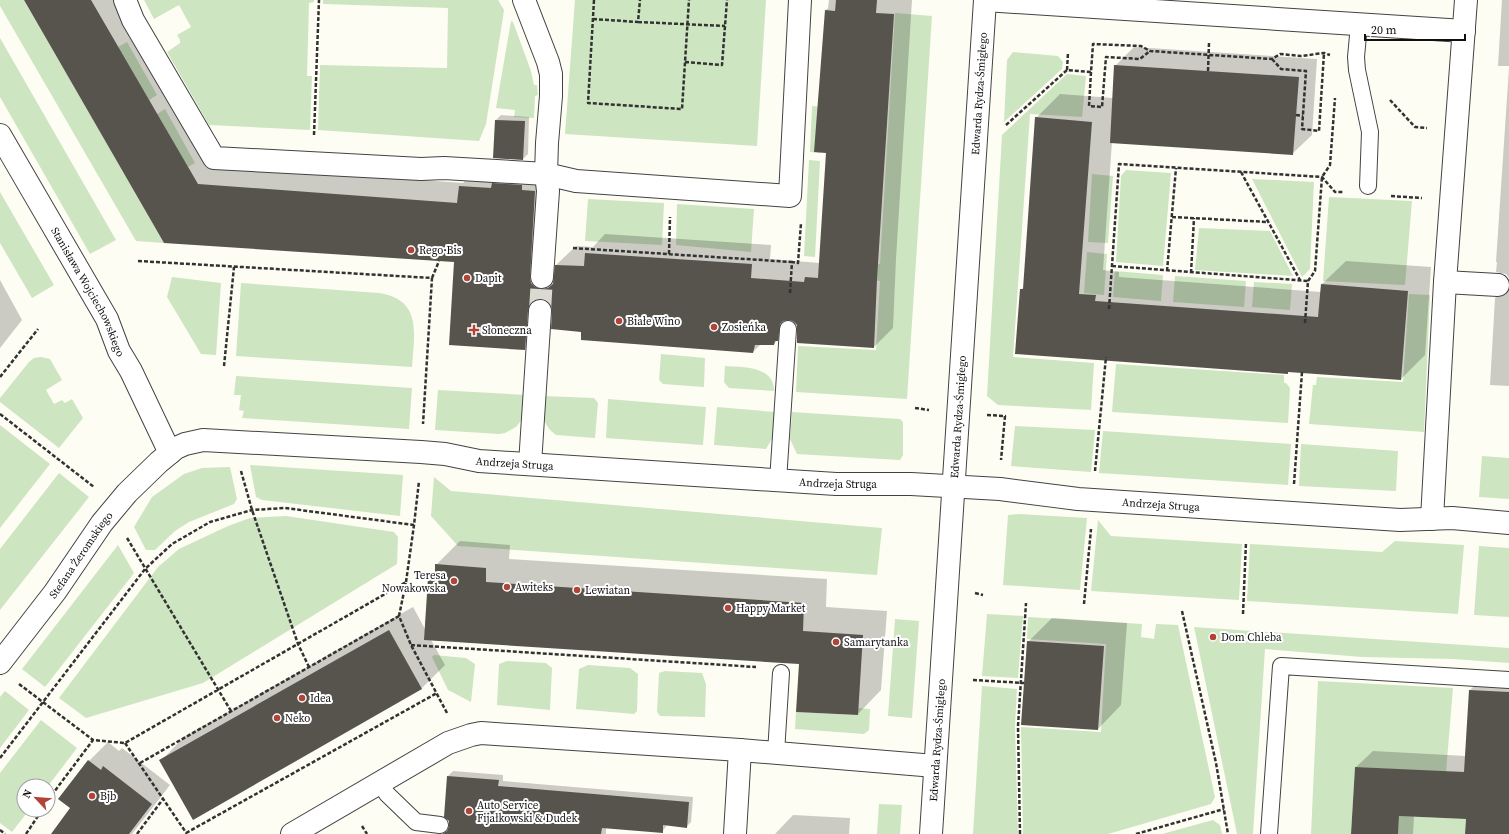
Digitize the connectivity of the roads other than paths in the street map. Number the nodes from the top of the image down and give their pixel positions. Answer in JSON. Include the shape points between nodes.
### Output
{"nodes":[{"id":1,"x":125,"y":0,"type":"edge"},
{"id":2,"x":524,"y":0,"type":"edge"},
{"id":3,"x":800,"y":0,"type":"edge"},
{"id":4,"x":985,"y":0,"type":"edge"},
{"id":5,"x":1466,"y":0,"type":"edge"},
{"id":6,"x":1359,"y":25,"type":"junction"},
{"id":7,"x":1464,"y":32,"type":"junction"},
{"id":8,"x":0,"y":135,"type":"edge"},
{"id":9,"x":546,"y":174,"type":"junction"},
{"id":10,"x":1368,"y":186,"type":"dead end"},
{"id":11,"x":542,"y":277,"type":"tunnel mouth"},
{"id":12,"x":1445,"y":282,"type":"junction"},
{"id":13,"x":1498,"y":285,"type":"dead end"},
{"id":14,"x":540,"y":311,"type":"tunnel mouth"},
{"id":15,"x":788,"y":329,"type":"dead end"},
{"id":16,"x":170,"y":453,"type":"junction"},
{"id":17,"x":530,"y":464,"type":"junction"},
{"id":18,"x":778,"y":480,"type":"junction"},
{"id":19,"x":954,"y":486,"type":"junction"},
{"id":20,"x":1432,"y":519,"type":"junction"},
{"id":21,"x":1509,"y":524,"type":"edge"},
{"id":22,"x":0,"y":663,"type":"edge"},
{"id":23,"x":781,"y":673,"type":"road end"},
{"id":24,"x":1509,"y":680,"type":"edge"},
{"id":25,"x":740,"y":750,"type":"junction"},
{"id":26,"x":776,"y":753,"type":"junction"},
{"id":27,"x":935,"y":766,"type":"junction"},
{"id":28,"x":380,"y":783,"type":"junction"},
{"id":29,"x":440,"y":825,"type":"dead end"},
{"id":30,"x":292,"y":834,"type":"edge"},
{"id":31,"x":735,"y":834,"type":"edge"},
{"id":32,"x":931,"y":834,"type":"edge"},
{"id":33,"x":1269,"y":834,"type":"edge"}],
"edges":[{"from":1,"to":9,"type":"street","via":[[133,20],[214,158]]},
{"from":2,"to":9,"type":"street","via":[[551,74]]},
{"from":3,"to":9,"type":"street","via":[[790,196],[576,182]]},
{"from":4,"to":6,"type":"street"},
{"from":4,"to":19,"type":"street","name":"Edwarda Rydza-Śmigłego"},
{"from":5,"to":7,"type":"street"},
{"from":6,"to":7,"type":"street"},
{"from":6,"to":10,"type":"lane","via":[[1357,70],[1370,132]]},
{"from":7,"to":12,"type":"street"},
{"from":8,"to":16,"type":"street","name":"Stanisława Wojciechowskiego","via":[[106,319],[119,351]]},
{"from":9,"to":11,"type":"street","via":[[548,192]]},
{"from":12,"to":13,"type":"street"},
{"from":12,"to":20,"type":"street"},
{"from":14,"to":17,"type":"street"},
{"from":15,"to":18,"type":"lane"},
{"from":16,"to":17,"type":"street","name":"Andrzeja Struga","via":[[194,441],[217,440],[421,452],[479,461]]},
{"from":16,"to":22,"type":"street","name":"Stefana Żeromskiego","via":[[137,483],[111,512],[55,592]]},
{"from":17,"to":18,"type":"street","name":"Andrzeja Struga"},
{"from":18,"to":19,"type":"street","name":"Andrzeja Struga","via":[[836,484]]},
{"from":19,"to":20,"type":"street","name":"Andrzeja Struga","via":[[1021,491],[1078,499],[1400,520]]},
{"from":19,"to":27,"type":"street","name":"Edwarda Rydza-Śmigłego"},
{"from":20,"to":21,"type":"street","name":"Andrzeja Struga"},
{"from":23,"to":26,"type":"lane"},
{"from":24,"to":33,"type":"lane","via":[[1281,666]]},
{"from":25,"to":26,"type":"street"},
{"from":25,"to":28,"type":"street","via":[[481,733],[448,743]]},
{"from":25,"to":31,"type":"street"},
{"from":26,"to":27,"type":"street"},
{"from":27,"to":32,"type":"street","name":"Edwarda Rydza-Śmigłego"},
{"from":28,"to":29,"type":"lane","via":[[387,794],[416,822]]},
{"from":28,"to":30,"type":"street"}]}
